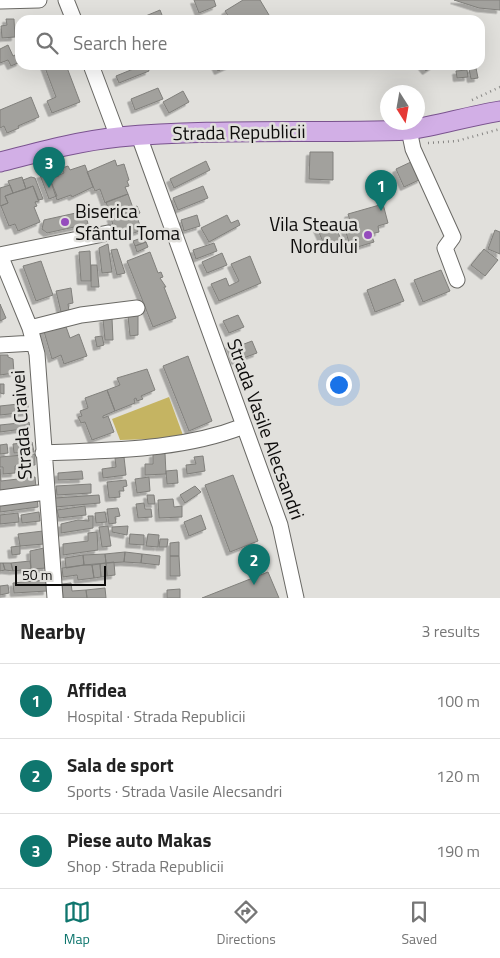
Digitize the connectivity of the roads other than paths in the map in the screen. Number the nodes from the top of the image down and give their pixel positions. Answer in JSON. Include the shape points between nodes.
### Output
{"nodes":[{"id":1,"x":39,"y":0,"type":"edge"},
{"id":2,"x":66,"y":0,"type":"edge"},
{"id":3,"x":0,"y":1,"type":"edge"},
{"id":4,"x":72,"y":15,"type":"edge"},
{"id":5,"x":93,"y":70,"type":"edge"},
{"id":6,"x":500,"y":100,"type":"edge"},
{"id":7,"x":500,"y":111,"type":"edge"},
{"id":8,"x":479,"y":114,"type":"junction"},
{"id":9,"x":425,"y":127,"type":"edge"},
{"id":10,"x":409,"y":130,"type":"joint"},
{"id":11,"x":139,"y":136,"type":"junction"},
{"id":12,"x":118,"y":137,"type":"junction"},
{"id":13,"x":0,"y":162,"type":"edge"},
{"id":14,"x":108,"y":233,"type":"dead end"},
{"id":15,"x":0,"y":255,"type":"edge"},
{"id":16,"x":457,"y":280,"type":"dead end"},
{"id":17,"x":137,"y":308,"type":"dead end"},
{"id":18,"x":30,"y":328,"type":"junction"},
{"id":19,"x":34,"y":343,"type":"junction"},
{"id":20,"x":0,"y":345,"type":"edge"},
{"id":21,"x":244,"y":426,"type":"junction"},
{"id":22,"x":43,"y":453,"type":"junction"},
{"id":23,"x":46,"y":492,"type":"junction"},
{"id":24,"x":0,"y":498,"type":"edge"},
{"id":25,"x":55,"y":598,"type":"edge"},
{"id":26,"x":296,"y":598,"type":"edge"}],
"edges":[{"from":1,"to":3,"type":"street"},
{"from":2,"to":4,"type":"street"},
{"from":5,"to":12,"type":"street"},
{"from":6,"to":8,"type":"main road","name":"Strada Republicii"},
{"from":7,"to":8,"type":"main road","name":"Strada Republicii"},
{"from":8,"to":9,"type":"main road","name":"Strada Republicii"},
{"from":10,"to":11,"type":"main road","name":"Strada Republicii","via":[[227,131]]},
{"from":10,"to":16,"type":"street","via":[[412,149],[452,237],[445,248]]},
{"from":11,"to":12,"type":"main road","name":"Strada Republicii"},
{"from":11,"to":21,"type":"street","name":"Strada Vasile Alecsandri"},
{"from":12,"to":13,"type":"main road","name":"Strada Republicii","via":[[68,145]]},
{"from":14,"to":15,"type":"street"},
{"from":15,"to":18,"type":"street","name":"Strada Craivei"},
{"from":17,"to":18,"type":"street","via":[[80,315]]},
{"from":18,"to":19,"type":"street","name":"Strada Craivei"},
{"from":19,"to":20,"type":"street"},
{"from":19,"to":22,"type":"street","name":"Strada Craivei"},
{"from":21,"to":22,"type":"street","via":[[212,437],[164,446]]},
{"from":21,"to":26,"type":"street","name":"Strada Vasile Alecsandri","via":[[280,525]]},
{"from":22,"to":23,"type":"street","name":"Strada Craivei"},
{"from":23,"to":24,"type":"street"},
{"from":23,"to":25,"type":"street","name":"Strada Craivei"}]}
